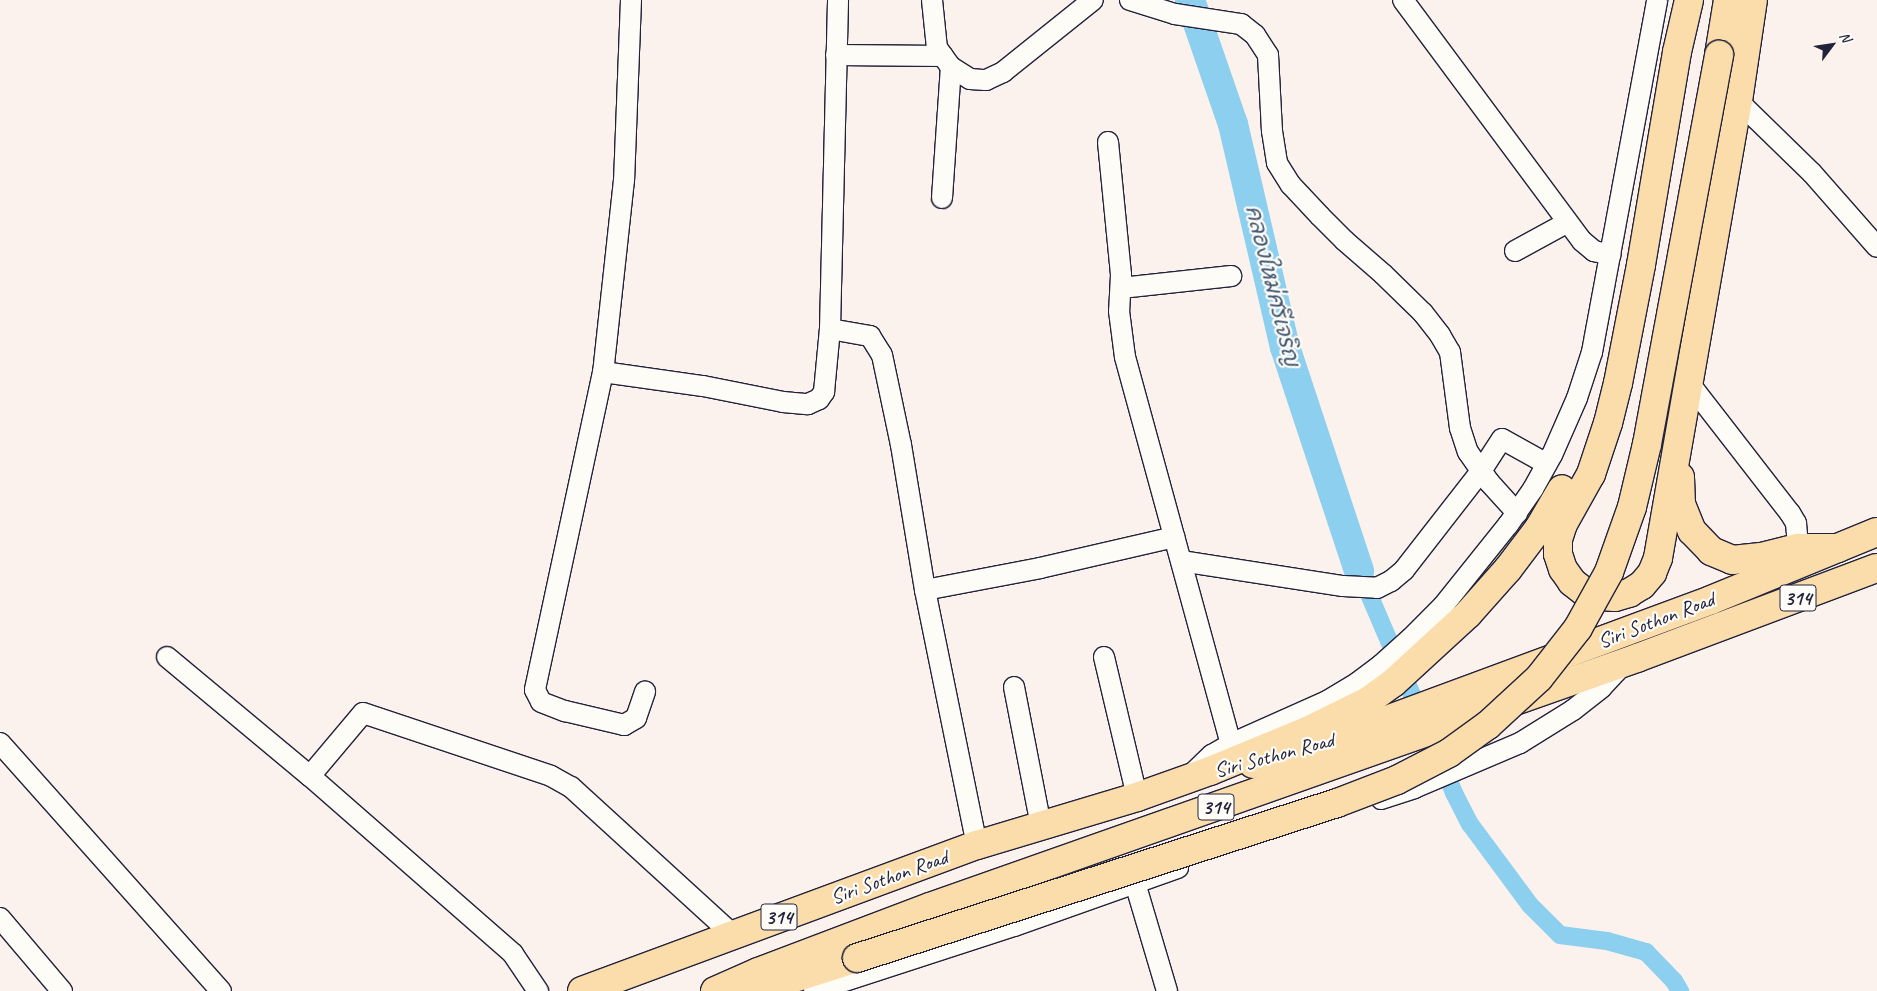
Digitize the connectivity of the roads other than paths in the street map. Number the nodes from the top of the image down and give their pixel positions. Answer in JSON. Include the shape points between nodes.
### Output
{"nodes":[{"id":1,"x":631,"y":0,"type":"edge"},
{"id":2,"x":838,"y":0,"type":"edge"},
{"id":3,"x":932,"y":0,"type":"edge"},
{"id":4,"x":1130,"y":0,"type":"edge"},
{"id":5,"x":1403,"y":0,"type":"edge"},
{"id":6,"x":1657,"y":0,"type":"edge"},
{"id":7,"x":1689,"y":0,"type":"edge"},
{"id":8,"x":1728,"y":0,"type":"edge"},
{"id":9,"x":1753,"y":0,"type":"edge"},
{"id":10,"x":1088,"y":3,"type":"edge"},
{"id":11,"x":836,"y":55,"type":"junction"},
{"id":12,"x":947,"y":62,"type":"junction"},
{"id":13,"x":1738,"y":101,"type":"junction"},
{"id":14,"x":1108,"y":142,"type":"dead end"},
{"id":15,"x":942,"y":198,"type":"dead end"},
{"id":16,"x":1568,"y":222,"type":"junction"},
{"id":17,"x":1877,"y":247,"type":"edge"},
{"id":18,"x":1515,"y":251,"type":"dead end"},
{"id":19,"x":1611,"y":255,"type":"junction"},
{"id":20,"x":1231,"y":276,"type":"dead end"},
{"id":21,"x":1121,"y":288,"type":"junction"},
{"id":22,"x":830,"y":329,"type":"junction"},
{"id":23,"x":602,"y":372,"type":"junction"},
{"id":24,"x":1618,"y":383,"type":"junction"},
{"id":25,"x":1689,"y":383,"type":"junction"},
{"id":26,"x":1678,"y":446,"type":"junction"},
{"id":27,"x":1547,"y":464,"type":"junction"},
{"id":28,"x":1481,"y":471,"type":"junction"},
{"id":29,"x":1516,"y":513,"type":"junction"},
{"id":30,"x":1877,"y":532,"type":"edge"},
{"id":31,"x":1174,"y":536,"type":"junction"},
{"id":32,"x":1798,"y":548,"type":"junction"},
{"id":33,"x":1838,"y":548,"type":"junction"},
{"id":34,"x":1181,"y":561,"type":"junction"},
{"id":35,"x":1877,"y":568,"type":"edge"},
{"id":36,"x":925,"y":590,"type":"junction"},
{"id":37,"x":1711,"y":600,"type":"junction"},
{"id":38,"x":1720,"y":629,"type":"junction"},
{"id":39,"x":167,"y":656,"type":"dead end"},
{"id":40,"x":1104,"y":656,"type":"dead end"},
{"id":41,"x":1625,"y":663,"type":"junction"},
{"id":42,"x":1014,"y":687,"type":"dead end"},
{"id":43,"x":645,"y":692,"type":"dead end"},
{"id":44,"x":0,"y":743,"type":"edge"},
{"id":45,"x":1231,"y":744,"type":"junction"},
{"id":46,"x":310,"y":776,"type":"junction"},
{"id":47,"x":1197,"y":776,"type":"junction"},
{"id":48,"x":1137,"y":797,"type":"junction"},
{"id":49,"x":1041,"y":826,"type":"junction"},
{"id":50,"x":977,"y":844,"type":"junction"},
{"id":51,"x":1135,"y":883,"type":"junction"},
{"id":52,"x":0,"y":918,"type":"edge"},
{"id":53,"x":732,"y":934,"type":"junction"},
{"id":54,"x":62,"y":991,"type":"edge"},
{"id":55,"x":221,"y":991,"type":"edge"},
{"id":56,"x":538,"y":991,"type":"edge"},
{"id":57,"x":582,"y":991,"type":"edge"},
{"id":58,"x":715,"y":991,"type":"edge"},
{"id":59,"x":745,"y":991,"type":"edge"},
{"id":60,"x":814,"y":991,"type":"edge"},
{"id":61,"x":1166,"y":991,"type":"edge"}],
"edges":[{"from":1,"to":23,"type":"street","via":[[624,180]]},
{"from":2,"to":11,"type":"street"},
{"from":3,"to":12,"type":"street","via":[[937,48]]},
{"from":4,"to":28,"type":"street","via":[[1175,14],[1241,24],[1256,35],[1268,55],[1272,131],[1278,163],[1292,185],[1345,241],[1416,306],[1440,335],[1450,352],[1460,428],[1468,452]]},
{"from":5,"to":16,"type":"street"},
{"from":6,"to":19,"type":"street"},
{"from":7,"to":24,"type":"main road"},
{"from":8,"to":59,"type":"main road","bridge":true,"via":[[1647,444],[1632,507],[1609,572],[1578,628],[1538,678],[1488,724],[1449,753],[1397,780],[1336,803],[763,988]]},
{"from":9,"to":13,"type":"main road"},
{"from":10,"to":12,"type":"street","via":[[1003,72],[986,80],[970,79]]},
{"from":11,"to":12,"type":"street"},
{"from":11,"to":22,"type":"street"},
{"from":12,"to":15,"type":"street"},
{"from":13,"to":17,"type":"street","via":[[1812,174]]},
{"from":13,"to":25,"type":"main road"},
{"from":14,"to":21,"type":"street"},
{"from":16,"to":18,"type":"street"},
{"from":16,"to":19,"type":"street","via":[[1594,251]]},
{"from":19,"to":27,"type":"street","via":[[1592,352],[1577,398]]},
{"from":20,"to":21,"type":"street"},
{"from":21,"to":31,"type":"street","via":[[1119,311],[1125,357]]},
{"from":22,"to":23,"type":"street","via":[[824,392],[819,399],[808,404]]},
{"from":22,"to":36,"type":"street","via":[[870,336],[882,355]]},
{"from":23,"to":43,"type":"street","via":[[562,574],[535,690],[541,702],[624,725],[636,718]]},
{"from":24,"to":26,"type":"main road","via":[[1590,474],[1558,538],[1563,570],[1585,592],[1615,597],[1642,585],[1652,573],[1658,558]]},
{"from":24,"to":47,"type":"main road","via":[[1574,470],[1539,528],[1468,614],[1368,701],[1307,731]]},
{"from":25,"to":26,"type":"main road"},
{"from":25,"to":32,"type":"street","via":[[1790,513],[1796,523]]},
{"from":26,"to":32,"type":"main road","via":[[1681,504],[1692,531],[1711,551],[1732,560]]},
{"from":27,"to":28,"type":"street","via":[[1502,439]]},
{"from":27,"to":29,"type":"street"},
{"from":28,"to":29,"type":"street"},
{"from":28,"to":34,"type":"street","via":[[1404,570],[1377,588],[1343,586]]},
{"from":29,"to":45,"type":"street","via":[[1443,606],[1381,665],[1327,701]]},
{"from":30,"to":33,"type":"main road","name":"Siri Sothon Road","number":"314"},
{"from":31,"to":34,"type":"street"},
{"from":31,"to":36,"type":"street","via":[[1040,568]]},
{"from":32,"to":33,"type":"main road"},
{"from":33,"to":37,"type":"main road","name":"Siri Sothon Road","number":"314"},
{"from":34,"to":45,"type":"street"},
{"from":35,"to":38,"type":"main road","name":"Siri Sothon Road","number":"314"},
{"from":36,"to":50,"type":"street"},
{"from":37,"to":38,"type":"main road"},
{"from":37,"to":47,"type":"main road","name":"Siri Sothon Road","number":"314","via":[[1333,740],[1250,765]]},
{"from":38,"to":41,"type":"main road","name":"Siri Sothon Road","number":"314"},
{"from":39,"to":46,"type":"street"},
{"from":40,"to":48,"type":"street"},
{"from":41,"to":51,"type":"street","via":[[1573,710],[1520,743],[1414,788]]},
{"from":41,"to":58,"type":"main road","name":"Siri Sothon Road","number":"314","via":[[930,907]]},
{"from":42,"to":49,"type":"street"},
{"from":44,"to":55,"type":"street"},
{"from":45,"to":47,"type":"street","via":[[1212,755]]},
{"from":46,"to":53,"type":"street","via":[[363,713],[551,776],[571,787]]},
{"from":46,"to":56,"type":"street","via":[[512,954]]},
{"from":47,"to":48,"type":"main road","name":"Siri Sothon Road"},
{"from":48,"to":49,"type":"main road","name":"Siri Sothon Road"},
{"from":49,"to":50,"type":"main road","name":"Siri Sothon Road"},
{"from":50,"to":53,"type":"main road","name":"Siri Sothon Road","number":"314"},
{"from":51,"to":60,"type":"street"},
{"from":51,"to":61,"type":"street"},
{"from":52,"to":54,"type":"street"},
{"from":53,"to":57,"type":"main road","name":"Siri Sothon Road","number":"314"}]}
